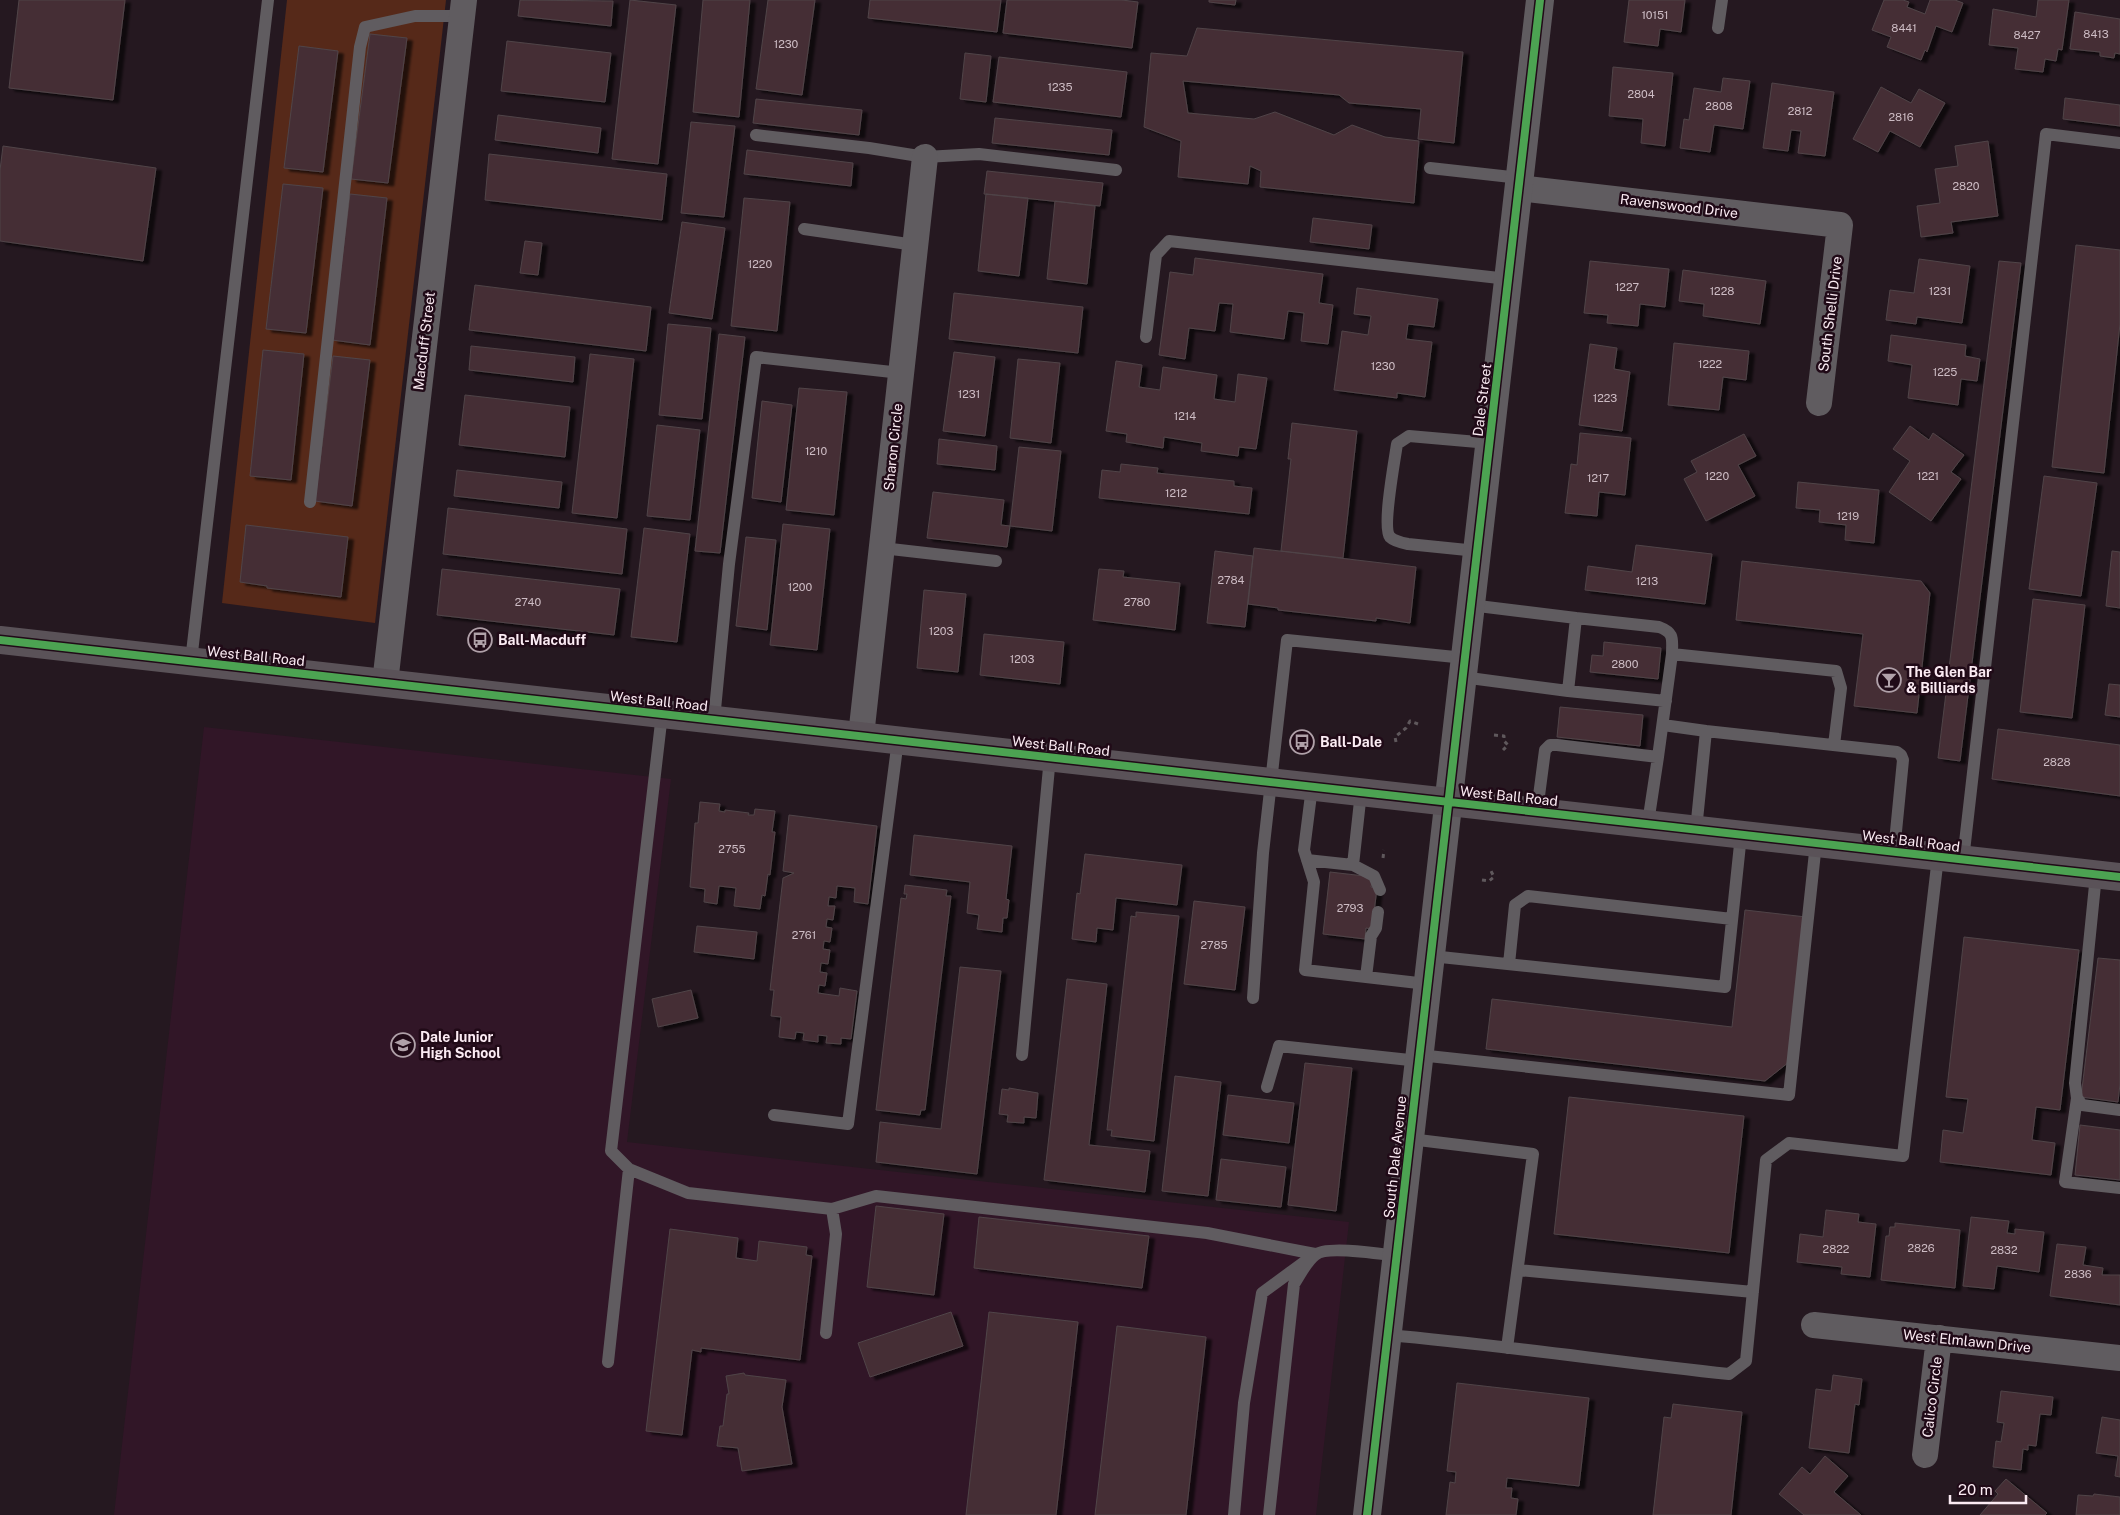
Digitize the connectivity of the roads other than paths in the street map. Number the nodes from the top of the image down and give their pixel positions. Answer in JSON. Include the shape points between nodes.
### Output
{"nodes":[{"id":1,"x":268,"y":0,"type":"edge"},
{"id":2,"x":1540,"y":0,"type":"edge"},
{"id":3,"x":1722,"y":0,"type":"edge"},
{"id":4,"x":463,"y":8,"type":"edge"},
{"id":5,"x":1718,"y":28,"type":"dead end"},
{"id":6,"x":756,"y":135,"type":"dead end"},
{"id":7,"x":2120,"y":143,"type":"edge"},
{"id":8,"x":925,"y":157,"type":"junction"},
{"id":9,"x":1430,"y":168,"type":"dead end"},
{"id":10,"x":1116,"y":170,"type":"dead end"},
{"id":11,"x":1519,"y":183,"type":"junction"},
{"id":12,"x":1840,"y":225,"type":"joint"},
{"id":13,"x":804,"y":229,"type":"dead end"},
{"id":14,"x":915,"y":245,"type":"junction"},
{"id":15,"x":1508,"y":279,"type":"junction"},
{"id":16,"x":1146,"y":338,"type":"dead end"},
{"id":17,"x":901,"y":373,"type":"junction"},
{"id":18,"x":1819,"y":403,"type":"dead end"},
{"id":19,"x":1489,"y":443,"type":"junction"},
{"id":20,"x":310,"y":502,"type":"dead end"},
{"id":21,"x":882,"y":548,"type":"junction"},
{"id":22,"x":1477,"y":551,"type":"junction"},
{"id":23,"x":996,"y":561,"type":"dead end"},
{"id":24,"x":1470,"y":605,"type":"junction"},
{"id":25,"x":1576,"y":618,"type":"junction"},
{"id":26,"x":0,"y":640,"type":"edge"},
{"id":27,"x":1672,"y":654,"type":"junction"},
{"id":28,"x":192,"y":661,"type":"junction"},
{"id":29,"x":1463,"y":668,"type":"junction"},
{"id":30,"x":385,"y":683,"type":"junction"},
{"id":31,"x":1568,"y":691,"type":"junction"},
{"id":32,"x":1666,"y":701,"type":"junction"},
{"id":33,"x":662,"y":714,"type":"junction"},
{"id":34,"x":714,"y":720,"type":"junction"},
{"id":35,"x":1663,"y":725,"type":"junction"},
{"id":36,"x":1706,"y":731,"type":"junction"},
{"id":37,"x":860,"y":736,"type":"junction"},
{"id":38,"x":898,"y":740,"type":"junction"},
{"id":39,"x":1834,"y":745,"type":"junction"},
{"id":40,"x":1050,"y":757,"type":"junction"},
{"id":41,"x":1658,"y":757,"type":"junction"},
{"id":42,"x":1272,"y":782,"type":"junction"},
{"id":43,"x":1312,"y":787,"type":"junction"},
{"id":44,"x":1362,"y":792,"type":"junction"},
{"id":45,"x":1448,"y":802,"type":"junction"},
{"id":46,"x":1537,"y":811,"type":"junction"},
{"id":47,"x":1648,"y":823,"type":"junction"},
{"id":48,"x":1696,"y":830,"type":"junction"},
{"id":49,"x":1741,"y":835,"type":"junction"},
{"id":50,"x":1816,"y":843,"type":"junction"},
{"id":51,"x":1894,"y":852,"type":"junction"},
{"id":52,"x":1950,"y":858,"type":"junction"},
{"id":53,"x":1307,"y":860,"type":"junction"},
{"id":54,"x":1353,"y":865,"type":"junction"},
{"id":55,"x":2108,"y":876,"type":"edge"},
{"id":56,"x":1380,"y":890,"type":"dead end"},
{"id":57,"x":1378,"y":912,"type":"dead end"},
{"id":58,"x":1732,"y":919,"type":"junction"},
{"id":59,"x":1430,"y":956,"type":"junction"},
{"id":60,"x":1509,"y":964,"type":"junction"},
{"id":61,"x":1366,"y":977,"type":"junction"},
{"id":62,"x":1427,"y":984,"type":"junction"},
{"id":63,"x":1253,"y":998,"type":"dead end"},
{"id":64,"x":1022,"y":1055,"type":"dead end"},
{"id":65,"x":1419,"y":1058,"type":"junction"},
{"id":66,"x":1267,"y":1087,"type":"dead end"},
{"id":67,"x":2077,"y":1098,"type":"junction"},
{"id":68,"x":2120,"y":1110,"type":"edge"},
{"id":69,"x":774,"y":1115,"type":"dead end"},
{"id":70,"x":1410,"y":1139,"type":"junction"},
{"id":71,"x":629,"y":1169,"type":"junction"},
{"id":72,"x":2120,"y":1188,"type":"edge"},
{"id":73,"x":832,"y":1209,"type":"junction"},
{"id":74,"x":1315,"y":1254,"type":"junction"},
{"id":75,"x":1396,"y":1256,"type":"junction"},
{"id":76,"x":1518,"y":1270,"type":"junction"},
{"id":77,"x":1753,"y":1292,"type":"junction"},
{"id":78,"x":1814,"y":1325,"type":"dead end"},
{"id":79,"x":826,"y":1333,"type":"dead end"},
{"id":80,"x":1388,"y":1335,"type":"junction"},
{"id":81,"x":1939,"y":1338,"type":"junction"},
{"id":82,"x":1507,"y":1348,"type":"junction"},
{"id":83,"x":2120,"y":1358,"type":"edge"},
{"id":84,"x":608,"y":1362,"type":"dead end"},
{"id":85,"x":1925,"y":1456,"type":"dead end"},
{"id":86,"x":1234,"y":1515,"type":"edge"},
{"id":87,"x":1269,"y":1515,"type":"edge"},
{"id":88,"x":1367,"y":1515,"type":"edge"}],
"edges":[{"from":1,"to":28,"type":"lane"},
{"from":2,"to":11,"type":"street","name":"Dale Street"},
{"from":3,"to":5,"type":"lane"},
{"from":4,"to":20,"type":"lane","via":[[365,27],[341,206]]},
{"from":4,"to":30,"type":"street","name":"Macduff Street"},
{"from":6,"to":8,"type":"lane"},
{"from":7,"to":52,"type":"lane","via":[[2046,134]]},
{"from":8,"to":10,"type":"lane","via":[[979,154]]},
{"from":8,"to":14,"type":"street","name":"Sharon Circle"},
{"from":9,"to":11,"type":"lane"},
{"from":11,"to":12,"type":"street","name":"Ravenswood Drive"},
{"from":11,"to":15,"type":"street","name":"Dale Street"},
{"from":12,"to":18,"type":"street","name":"South Shelli Drive"},
{"from":13,"to":14,"type":"lane"},
{"from":14,"to":17,"type":"street","name":"Sharon Circle"},
{"from":15,"to":16,"type":"lane","via":[[1170,241],[1156,255]]},
{"from":15,"to":19,"type":"street","name":"Dale Street"},
{"from":17,"to":21,"type":"street","name":"Sharon Circle"},
{"from":17,"to":34,"type":"lane","via":[[756,357],[729,564]]},
{"from":19,"to":22,"type":"street","name":"Dale Street"},
{"from":19,"to":22,"type":"lane","via":[[1409,436],[1397,444],[1387,517],[1387,531],[1390,537],[1399,541]]},
{"from":21,"to":23,"type":"lane"},
{"from":21,"to":37,"type":"street","name":"Sharon Circle"},
{"from":22,"to":24,"type":"street","name":"Dale Street"},
{"from":24,"to":25,"type":"lane"},
{"from":24,"to":29,"type":"street","name":"Dale Street"},
{"from":25,"to":27,"type":"lane","via":[[1668,630],[1672,637]]},
{"from":25,"to":31,"type":"lane"},
{"from":26,"to":28,"type":"main road","name":"West Ball Road"},
{"from":27,"to":32,"type":"lane"},
{"from":27,"to":39,"type":"lane","via":[[1836,671],[1841,688]]},
{"from":28,"to":30,"type":"main road","name":"West Ball Road"},
{"from":29,"to":31,"type":"lane"},
{"from":29,"to":42,"type":"lane","via":[[1287,640]]},
{"from":29,"to":45,"type":"street","name":"Dale Street"},
{"from":30,"to":33,"type":"main road","name":"West Ball Road"},
{"from":31,"to":32,"type":"lane"},
{"from":32,"to":35,"type":"lane"},
{"from":33,"to":34,"type":"main road","name":"West Ball Road"},
{"from":33,"to":71,"type":"lane","via":[[611,1151]]},
{"from":34,"to":37,"type":"main road","name":"West Ball Road"},
{"from":35,"to":36,"type":"lane"},
{"from":35,"to":41,"type":"lane"},
{"from":36,"to":39,"type":"lane"},
{"from":36,"to":48,"type":"lane"},
{"from":37,"to":38,"type":"main road","name":"West Ball Road"},
{"from":38,"to":40,"type":"main road","name":"West Ball Road"},
{"from":38,"to":69,"type":"lane","via":[[848,1124]]},
{"from":39,"to":51,"type":"lane","via":[[1901,755]]},
{"from":40,"to":42,"type":"main road","name":"West Ball Road"},
{"from":40,"to":64,"type":"lane"},
{"from":41,"to":46,"type":"lane","via":[[1550,745],[1545,750]]},
{"from":41,"to":47,"type":"lane"},
{"from":42,"to":43,"type":"main road","name":"West Ball Road"},
{"from":42,"to":63,"type":"lane","via":[[1263,853]]},
{"from":43,"to":44,"type":"main road","name":"West Ball Road"},
{"from":43,"to":53,"type":"lane","via":[[1304,850]]},
{"from":44,"to":45,"type":"main road","name":"West Ball Road"},
{"from":44,"to":54,"type":"lane"},
{"from":45,"to":46,"type":"main road","name":"West Ball Road"},
{"from":45,"to":59,"type":"street","name":"South Dale Avenue"},
{"from":46,"to":47,"type":"main road","name":"West Ball Road"},
{"from":47,"to":48,"type":"main road","name":"West Ball Road"},
{"from":48,"to":49,"type":"main road","name":"West Ball Road"},
{"from":49,"to":50,"type":"main road","name":"West Ball Road"},
{"from":49,"to":58,"type":"lane"},
{"from":50,"to":51,"type":"main road","name":"West Ball Road"},
{"from":50,"to":65,"type":"lane","via":[[1789,1095]]},
{"from":51,"to":52,"type":"main road","name":"West Ball Road"},
{"from":52,"to":55,"type":"main road","name":"West Ball Road"},
{"from":52,"to":77,"type":"lane","via":[[1903,1156],[1789,1143],[1766,1160]]},
{"from":53,"to":54,"type":"lane"},
{"from":53,"to":61,"type":"lane","via":[[1314,882],[1305,970]]},
{"from":54,"to":56,"type":"lane","via":[[1374,876]]},
{"from":55,"to":67,"type":"lane","via":[[2075,1083]]},
{"from":57,"to":61,"type":"lane","via":[[1376,928],[1371,936]]},
{"from":58,"to":60,"type":"lane","via":[[1528,896],[1515,905]]},
{"from":58,"to":60,"type":"lane","via":[[1725,987]]},
{"from":59,"to":60,"type":"lane"},
{"from":59,"to":62,"type":"street","name":"South Dale Avenue"},
{"from":61,"to":62,"type":"lane"},
{"from":62,"to":65,"type":"street","name":"South Dale Avenue"},
{"from":65,"to":66,"type":"lane","via":[[1279,1046]]},
{"from":65,"to":70,"type":"street","name":"South Dale Avenue"},
{"from":67,"to":68,"type":"lane","via":[[2082,1105]]},
{"from":67,"to":72,"type":"lane","via":[[2065,1182]]},
{"from":70,"to":75,"type":"street","name":"South Dale Avenue"},
{"from":70,"to":76,"type":"lane","via":[[1533,1154]]},
{"from":71,"to":73,"type":"lane","via":[[688,1193]]},
{"from":71,"to":84,"type":"lane"},
{"from":73,"to":74,"type":"lane","via":[[876,1196],[1207,1233]]},
{"from":73,"to":79,"type":"lane","via":[[836,1234]]},
{"from":74,"to":75,"type":"lane","via":[[1356,1251]]},
{"from":74,"to":86,"type":"lane","via":[[1262,1293],[1244,1403]]},
{"from":74,"to":87,"type":"lane","via":[[1294,1284]]},
{"from":75,"to":80,"type":"street","name":"South Dale Avenue"},
{"from":76,"to":77,"type":"lane"},
{"from":76,"to":82,"type":"lane"},
{"from":77,"to":82,"type":"lane","via":[[1746,1361],[1729,1374]]},
{"from":78,"to":81,"type":"street","name":"West Elmlawn Drive"},
{"from":80,"to":82,"type":"lane"},
{"from":80,"to":88,"type":"street","name":"South Dale Avenue"},
{"from":81,"to":83,"type":"street","name":"West Elmlawn Drive"},
{"from":81,"to":85,"type":"street","name":"Calico Circle"}]}
